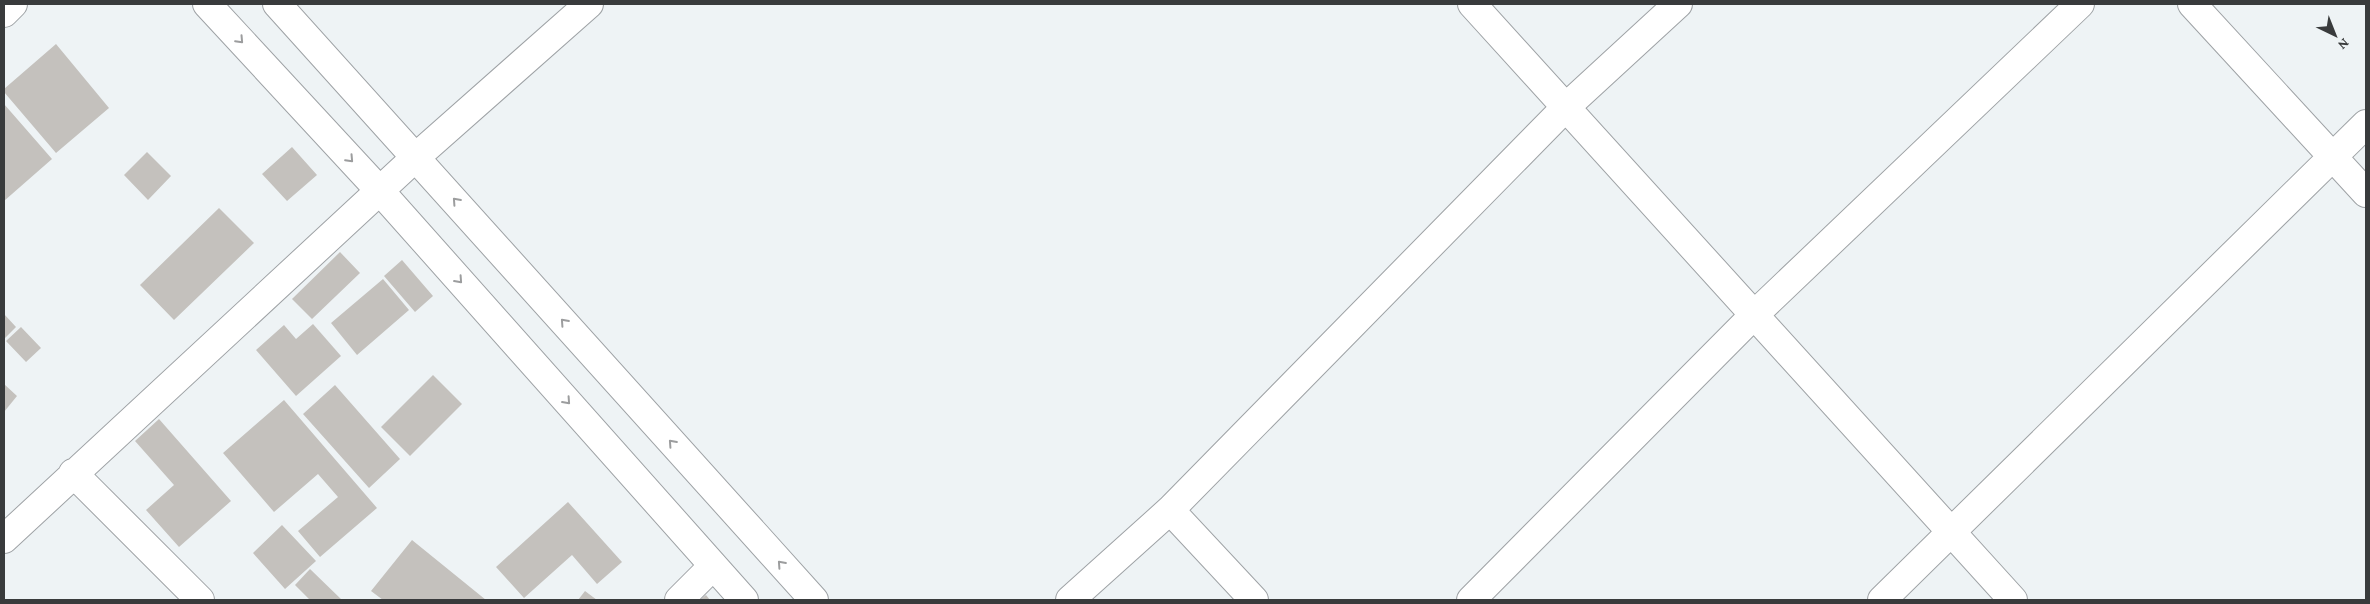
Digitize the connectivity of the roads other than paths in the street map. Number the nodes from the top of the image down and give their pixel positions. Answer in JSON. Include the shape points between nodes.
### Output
{"nodes":[{"id":1,"x":13,"y":4,"type":"edge"},
{"id":2,"x":206,"y":4,"type":"edge"},
{"id":3,"x":277,"y":4,"type":"edge"},
{"id":4,"x":589,"y":4,"type":"edge"},
{"id":5,"x":1472,"y":4,"type":"edge"},
{"id":6,"x":1678,"y":4,"type":"edge"},
{"id":7,"x":2080,"y":4,"type":"edge"},
{"id":8,"x":2192,"y":4,"type":"edge"},
{"id":9,"x":4,"y":13,"type":"edge"},
{"id":10,"x":1566,"y":107,"type":"junction"},
{"id":11,"x":2366,"y":124,"type":"edge"},
{"id":12,"x":2333,"y":155,"type":"junction"},
{"id":13,"x":416,"y":157,"type":"junction"},
{"id":14,"x":380,"y":191,"type":"junction"},
{"id":15,"x":2366,"y":193,"type":"edge"},
{"id":16,"x":1754,"y":315,"type":"junction"},
{"id":17,"x":73,"y":474,"type":"junction"},
{"id":18,"x":1170,"y":510,"type":"junction"},
{"id":19,"x":1951,"y":532,"type":"junction"},
{"id":20,"x":4,"y":539,"type":"edge"},
{"id":21,"x":713,"y":566,"type":"junction"},
{"id":22,"x":200,"y":600,"type":"edge"},
{"id":23,"x":679,"y":600,"type":"edge"},
{"id":24,"x":744,"y":600,"type":"edge"},
{"id":25,"x":814,"y":600,"type":"edge"},
{"id":26,"x":1070,"y":600,"type":"edge"},
{"id":27,"x":1254,"y":600,"type":"edge"},
{"id":28,"x":1471,"y":600,"type":"edge"},
{"id":29,"x":1882,"y":600,"type":"edge"},
{"id":30,"x":2013,"y":600,"type":"edge"}],
"edges":[{"from":1,"to":9,"type":"street"},
{"from":2,"to":14,"type":"street","one_way":true},
{"from":3,"to":13,"type":"street"},
{"from":4,"to":13,"type":"street"},
{"from":5,"to":10,"type":"street"},
{"from":6,"to":10,"type":"street"},
{"from":7,"to":16,"type":"street"},
{"from":8,"to":12,"type":"street"},
{"from":10,"to":16,"type":"street"},
{"from":10,"to":18,"type":"street"},
{"from":11,"to":12,"type":"street"},
{"from":12,"to":15,"type":"street"},
{"from":12,"to":19,"type":"street"},
{"from":13,"to":14,"type":"street"},
{"from":25,"to":13,"type":"street","one_way":true},
{"from":14,"to":17,"type":"street"},
{"from":14,"to":21,"type":"street","one_way":true},
{"from":16,"to":19,"type":"street"},
{"from":16,"to":28,"type":"street"},
{"from":17,"to":20,"type":"street"},
{"from":17,"to":22,"type":"street"},
{"from":18,"to":26,"type":"street"},
{"from":18,"to":27,"type":"street"},
{"from":19,"to":29,"type":"street"},
{"from":19,"to":30,"type":"street"},
{"from":21,"to":23,"type":"street"},
{"from":21,"to":24,"type":"street"}]}
